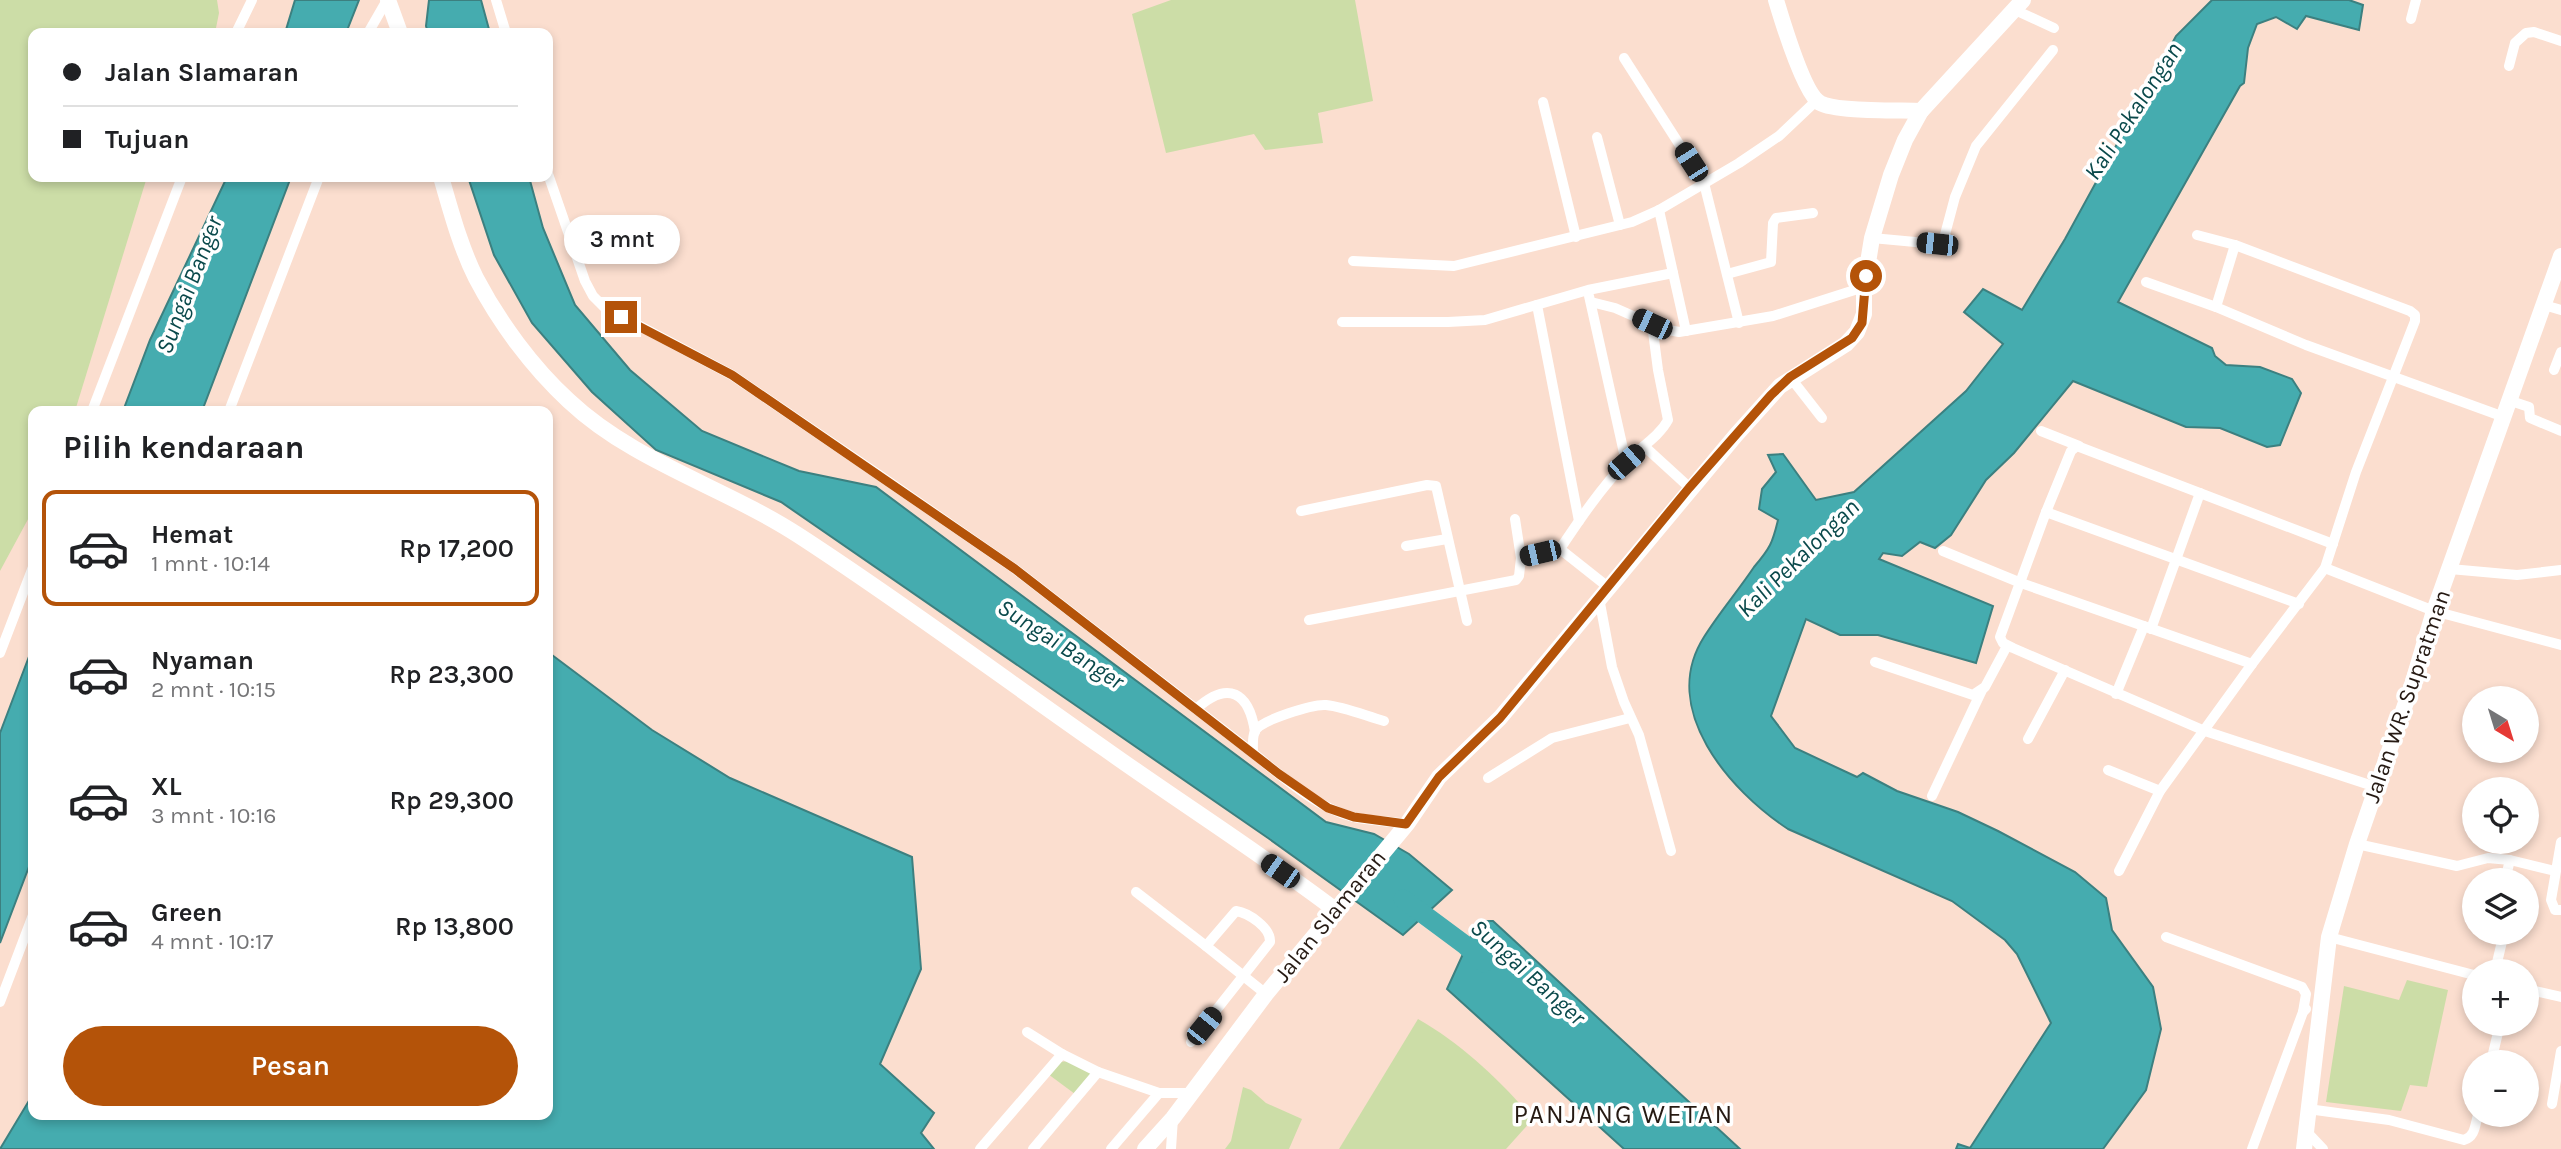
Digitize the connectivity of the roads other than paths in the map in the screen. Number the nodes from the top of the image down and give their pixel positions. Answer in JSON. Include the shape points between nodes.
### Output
{"nodes":[{"id":1,"x":252,"y":0,"type":"edge"},
{"id":2,"x":387,"y":0,"type":"edge"},
{"id":3,"x":496,"y":0,"type":"edge"},
{"id":4,"x":1776,"y":0,"type":"edge"},
{"id":5,"x":2416,"y":0,"type":"edge"},
{"id":6,"x":2019,"y":5,"type":"edge"},
{"id":7,"x":2412,"y":19,"type":"dead end"},
{"id":8,"x":238,"y":28,"type":"edge"},
{"id":9,"x":371,"y":28,"type":"edge"},
{"id":10,"x":398,"y":28,"type":"edge"},
{"id":11,"x":504,"y":28,"type":"edge"},
{"id":12,"x":2054,"y":28,"type":"dead end"},
{"id":13,"x":2561,"y":41,"type":"edge"},
{"id":14,"x":2053,"y":50,"type":"dead end"},
{"id":15,"x":1625,"y":58,"type":"dead end"},
{"id":16,"x":2509,"y":66,"type":"dead end"},
{"id":17,"x":1816,"y":101,"type":"junction"},
{"id":18,"x":1543,"y":102,"type":"dead end"},
{"id":19,"x":1922,"y":111,"type":"junction"},
{"id":20,"x":1597,"y":137,"type":"dead end"},
{"id":21,"x":180,"y":182,"type":"edge"},
{"id":22,"x":317,"y":182,"type":"edge"},
{"id":23,"x":443,"y":182,"type":"edge"},
{"id":24,"x":551,"y":182,"type":"edge"},
{"id":25,"x":1704,"y":183,"type":"junction"},
{"id":26,"x":1660,"y":210,"type":"junction"},
{"id":27,"x":1813,"y":213,"type":"dead end"},
{"id":28,"x":1620,"y":225,"type":"junction"},
{"id":29,"x":2197,"y":235,"type":"dead end"},
{"id":30,"x":1576,"y":237,"type":"junction"},
{"id":31,"x":1872,"y":238,"type":"junction"},
{"id":32,"x":2235,"y":245,"type":"junction"},
{"id":33,"x":2561,"y":256,"type":"edge"},
{"id":34,"x":1353,"y":261,"type":"dead end"},
{"id":35,"x":1672,"y":273,"type":"junction"},
{"id":36,"x":1727,"y":274,"type":"junction"},
{"id":37,"x":2146,"y":282,"type":"dead end"},
{"id":38,"x":2557,"y":282,"type":"edge"},
{"id":39,"x":1864,"y":287,"type":"junction"},
{"id":40,"x":1588,"y":290,"type":"junction"},
{"id":41,"x":1591,"y":302,"type":"junction"},
{"id":42,"x":1537,"y":304,"type":"junction"},
{"id":43,"x":2216,"y":307,"type":"junction"},
{"id":44,"x":2552,"y":307,"type":"edge"},
{"id":45,"x":1342,"y":323,"type":"dead end"},
{"id":46,"x":1739,"y":323,"type":"junction"},
{"id":47,"x":1652,"y":324,"type":"junction"},
{"id":48,"x":1686,"y":331,"type":"junction"},
{"id":49,"x":2561,"y":352,"type":"edge"},
{"id":50,"x":2554,"y":369,"type":"dead end"},
{"id":51,"x":2394,"y":376,"type":"junction"},
{"id":52,"x":1790,"y":377,"type":"junction"},
{"id":53,"x":95,"y":406,"type":"edge"},
{"id":54,"x":231,"y":406,"type":"edge"},
{"id":55,"x":2516,"y":407,"type":"junction"},
{"id":56,"x":1822,"y":418,"type":"dead end"},
{"id":57,"x":2041,"y":431,"type":"dead end"},
{"id":58,"x":2561,"y":431,"type":"edge"},
{"id":59,"x":1644,"y":446,"type":"junction"},
{"id":60,"x":2079,"y":446,"type":"junction"},
{"id":61,"x":1626,"y":462,"type":"junction"},
{"id":62,"x":1689,"y":488,"type":"junction"},
{"id":63,"x":2200,"y":492,"type":"junction"},
{"id":64,"x":1301,"y":511,"type":"dead end"},
{"id":65,"x":2046,"y":512,"type":"junction"},
{"id":66,"x":1515,"y":519,"type":"dead end"},
{"id":67,"x":1579,"y":521,"type":"junction"},
{"id":68,"x":1447,"y":539,"type":"junction"},
{"id":69,"x":2333,"y":544,"type":"junction"},
{"id":70,"x":1406,"y":546,"type":"dead end"},
{"id":71,"x":1560,"y":549,"type":"junction"},
{"id":72,"x":1943,"y":551,"type":"dead end"},
{"id":73,"x":1521,"y":558,"type":"junction"},
{"id":74,"x":2175,"y":561,"type":"junction"},
{"id":75,"x":2325,"y":568,"type":"junction"},
{"id":76,"x":2450,"y":569,"type":"junction"},
{"id":77,"x":2561,"y":570,"type":"edge"},
{"id":78,"x":28,"y":580,"type":"edge"},
{"id":79,"x":2021,"y":583,"type":"junction"},
{"id":80,"x":1460,"y":592,"type":"junction"},
{"id":81,"x":1604,"y":593,"type":"junction"},
{"id":82,"x":2299,"y":604,"type":"junction"},
{"id":83,"x":2438,"y":612,"type":"junction"},
{"id":84,"x":1309,"y":620,"type":"dead end"},
{"id":85,"x":1466,"y":621,"type":"dead end"},
{"id":86,"x":2148,"y":628,"type":"junction"},
{"id":87,"x":2561,"y":645,"type":"edge"},
{"id":88,"x":2007,"y":646,"type":"junction"},
{"id":89,"x":0,"y":653,"type":"edge"},
{"id":90,"x":1875,"y":662,"type":"dead end"},
{"id":91,"x":2252,"y":664,"type":"junction"},
{"id":92,"x":2064,"y":670,"type":"junction"},
{"id":93,"x":1982,"y":690,"type":"junction"},
{"id":94,"x":2116,"y":694,"type":"junction"},
{"id":95,"x":1196,"y":709,"type":"junction"},
{"id":96,"x":1630,"y":718,"type":"junction"},
{"id":97,"x":1384,"y":721,"type":"dead end"},
{"id":98,"x":2205,"y":731,"type":"junction"},
{"id":99,"x":1255,"y":732,"type":"junction"},
{"id":100,"x":2028,"y":739,"type":"dead end"},
{"id":101,"x":1253,"y":753,"type":"junction"},
{"id":102,"x":2108,"y":770,"type":"dead end"},
{"id":103,"x":1488,"y":778,"type":"dead end"},
{"id":104,"x":2376,"y":788,"type":"junction"},
{"id":105,"x":2160,"y":791,"type":"junction"},
{"id":106,"x":1931,"y":796,"type":"dead end"},
{"id":107,"x":1402,"y":829,"type":"junction"},
{"id":108,"x":2561,"y":842,"type":"edge"},
{"id":109,"x":2357,"y":844,"type":"junction"},
{"id":110,"x":1671,"y":851,"type":"dead end"},
{"id":111,"x":2510,"y":860,"type":"junction"},
{"id":112,"x":2508,"y":868,"type":"edge"},
{"id":113,"x":2119,"y":871,"type":"dead end"},
{"id":114,"x":2555,"y":871,"type":"junction"},
{"id":115,"x":1136,"y":892,"type":"dead end"},
{"id":116,"x":1339,"y":904,"type":"junction"},
{"id":117,"x":2561,"y":910,"type":"edge"},
{"id":118,"x":28,"y":928,"type":"edge"},
{"id":119,"x":2166,"y":937,"type":"dead end"},
{"id":120,"x":2329,"y":937,"type":"junction"},
{"id":121,"x":1206,"y":946,"type":"junction"},
{"id":122,"x":2462,"y":972,"type":"edge"},
{"id":123,"x":1244,"y":976,"type":"junction"},
{"id":124,"x":2539,"y":991,"type":"edge"},
{"id":125,"x":1266,"y":994,"type":"junction"},
{"id":126,"x":2561,"y":996,"type":"edge"},
{"id":127,"x":0,"y":1002,"type":"edge"},
{"id":128,"x":2321,"y":1002,"type":"junction"},
{"id":129,"x":2302,"y":1012,"type":"junction"},
{"id":130,"x":1027,"y":1032,"type":"dead end"},
{"id":131,"x":1191,"y":1042,"type":"dead end"},
{"id":132,"x":2561,"y":1051,"type":"edge"},
{"id":133,"x":1062,"y":1054,"type":"junction"},
{"id":134,"x":1098,"y":1072,"type":"junction"},
{"id":135,"x":1159,"y":1093,"type":"junction"},
{"id":136,"x":1191,"y":1093,"type":"junction"},
{"id":137,"x":2552,"y":1104,"type":"dead end"},
{"id":138,"x":2308,"y":1109,"type":"junction"},
{"id":139,"x":1173,"y":1118,"type":"junction"},
{"id":140,"x":2475,"y":1127,"type":"edge"},
{"id":141,"x":2306,"y":1131,"type":"junction"},
{"id":142,"x":980,"y":1149,"type":"edge"},
{"id":143,"x":1033,"y":1149,"type":"edge"},
{"id":144,"x":1111,"y":1149,"type":"edge"},
{"id":145,"x":1145,"y":1149,"type":"edge"},
{"id":146,"x":1171,"y":1149,"type":"edge"},
{"id":147,"x":2252,"y":1149,"type":"edge"},
{"id":148,"x":2304,"y":1149,"type":"edge"},
{"id":149,"x":2323,"y":1149,"type":"edge"}],
"edges":[{"from":1,"to":8,"type":"street"},
{"from":2,"to":9,"type":"street"},
{"from":2,"to":10,"type":"street"},
{"from":3,"to":11,"type":"street"},
{"from":4,"to":17,"type":"street"},
{"from":5,"to":7,"type":"street"},
{"from":6,"to":12,"type":"street"},
{"from":6,"to":19,"type":"street","name":"Jalan Slamaran"},
{"from":13,"to":16,"type":"street","via":[[2526,33],[2515,43]]},
{"from":14,"to":31,"type":"street","via":[[1976,146],[1942,243]]},
{"from":15,"to":25,"type":"street"},
{"from":17,"to":19,"type":"street","via":[[1832,107]]},
{"from":17,"to":25,"type":"street","via":[[1779,136]]},
{"from":18,"to":30,"type":"street"},
{"from":19,"to":31,"type":"street","name":"Jalan Slamaran","via":[[1891,175]]},
{"from":20,"to":28,"type":"street"},
{"from":21,"to":53,"type":"street"},
{"from":22,"to":54,"type":"street"},
{"from":23,"to":116,"type":"street","via":[[476,278],[518,343],[582,412],[648,457],[727,494],[825,553]]},
{"from":24,"to":95,"type":"street","via":[[585,281],[604,307],[732,375],[834,444],[1015,569]]},
{"from":25,"to":26,"type":"street"},
{"from":25,"to":36,"type":"street"},
{"from":26,"to":28,"type":"street"},
{"from":26,"to":35,"type":"street"},
{"from":27,"to":36,"type":"street","via":[[1776,218],[1772,260]]},
{"from":28,"to":30,"type":"street"},
{"from":29,"to":32,"type":"street"},
{"from":30,"to":34,"type":"street","via":[[1454,266]]},
{"from":31,"to":39,"type":"street","name":"Jalan Slamaran"},
{"from":32,"to":43,"type":"street"},
{"from":32,"to":51,"type":"street","via":[[2413,313],[2415,321]]},
{"from":33,"to":38,"type":"street","name":"Jalan WR. Supratman"},
{"from":35,"to":40,"type":"street"},
{"from":35,"to":48,"type":"street"},
{"from":36,"to":46,"type":"street"},
{"from":37,"to":43,"type":"street"},
{"from":38,"to":44,"type":"street","name":"Jalan WR. Supratman"},
{"from":39,"to":46,"type":"street"},
{"from":39,"to":52,"type":"street","name":"Jalan Slamaran","via":[[1862,323],[1852,338]]},
{"from":40,"to":41,"type":"street"},
{"from":40,"to":42,"type":"street"},
{"from":41,"to":47,"type":"street"},
{"from":41,"to":61,"type":"street"},
{"from":42,"to":45,"type":"street","via":[[1468,322]]},
{"from":42,"to":67,"type":"street"},
{"from":43,"to":51,"type":"street"},
{"from":44,"to":55,"type":"street","name":"Jalan WR. Supratman"},
{"from":46,"to":48,"type":"street"},
{"from":47,"to":48,"type":"street"},
{"from":47,"to":59,"type":"street","via":[[1669,418]]},
{"from":49,"to":50,"type":"street"},
{"from":51,"to":55,"type":"street"},
{"from":51,"to":69,"type":"street"},
{"from":52,"to":56,"type":"street"},
{"from":52,"to":62,"type":"street","name":"Jalan Slamaran"},
{"from":55,"to":58,"type":"street","via":[[2530,410],[2530,418]]},
{"from":55,"to":76,"type":"street","name":"Jalan WR. Supratman"},
{"from":57,"to":60,"type":"street"},
{"from":59,"to":61,"type":"street"},
{"from":59,"to":62,"type":"street"},
{"from":60,"to":63,"type":"street"},
{"from":60,"to":65,"type":"street","via":[[2071,450]]},
{"from":61,"to":67,"type":"street"},
{"from":62,"to":81,"type":"street","name":"Jalan Slamaran"},
{"from":63,"to":69,"type":"street"},
{"from":63,"to":74,"type":"street"},
{"from":64,"to":68,"type":"street","via":[[1433,485],[1440,495]]},
{"from":65,"to":74,"type":"street"},
{"from":65,"to":79,"type":"street"},
{"from":66,"to":73,"type":"street"},
{"from":67,"to":71,"type":"street"},
{"from":68,"to":70,"type":"street"},
{"from":68,"to":80,"type":"street"},
{"from":69,"to":75,"type":"street"},
{"from":71,"to":73,"type":"street"},
{"from":71,"to":81,"type":"street"},
{"from":72,"to":79,"type":"street"},
{"from":73,"to":80,"type":"street","via":[[1516,580]]},
{"from":74,"to":82,"type":"street"},
{"from":74,"to":86,"type":"street"},
{"from":75,"to":82,"type":"street"},
{"from":75,"to":83,"type":"street"},
{"from":76,"to":77,"type":"street","via":[[2517,575]]},
{"from":76,"to":83,"type":"street","name":"Jalan WR. Supratman"},
{"from":78,"to":89,"type":"street"},
{"from":79,"to":86,"type":"street"},
{"from":79,"to":88,"type":"street","via":[[2000,635]]},
{"from":80,"to":84,"type":"street"},
{"from":80,"to":85,"type":"street"},
{"from":81,"to":96,"type":"street","via":[[1612,667]]},
{"from":81,"to":107,"type":"street","name":"Jalan Slamaran","via":[[1500,718],[1439,777]]},
{"from":82,"to":91,"type":"street"},
{"from":83,"to":87,"type":"street"},
{"from":83,"to":104,"type":"street","name":"Jalan WR. Supratman"},
{"from":86,"to":91,"type":"street"},
{"from":86,"to":94,"type":"street"},
{"from":88,"to":92,"type":"street"},
{"from":88,"to":93,"type":"street"},
{"from":90,"to":93,"type":"street","via":[[1970,695]]},
{"from":91,"to":98,"type":"street"},
{"from":92,"to":94,"type":"street"},
{"from":92,"to":100,"type":"street"},
{"from":93,"to":106,"type":"street"},
{"from":94,"to":98,"type":"street"},
{"from":95,"to":99,"type":"street","via":[[1219,694],[1240,696],[1252,713]]},
{"from":95,"to":101,"type":"street"},
{"from":96,"to":103,"type":"street","via":[[1552,738]]},
{"from":96,"to":110,"type":"street","via":[[1639,735]]},
{"from":97,"to":99,"type":"street","via":[[1325,705],[1270,720]]},
{"from":98,"to":104,"type":"street"},
{"from":98,"to":105,"type":"street"},
{"from":99,"to":101,"type":"street"},
{"from":101,"to":107,"type":"street","via":[[1328,808]]},
{"from":102,"to":105,"type":"street"},
{"from":104,"to":109,"type":"street","name":"Jalan WR. Supratman"},
{"from":105,"to":113,"type":"street"},
{"from":107,"to":116,"type":"street","name":"Jalan Slamaran"},
{"from":108,"to":114,"type":"street"},
{"from":109,"to":111,"type":"street","via":[[2457,866],[2486,858]]},
{"from":109,"to":120,"type":"street","name":"Jalan WR. Supratman"},
{"from":111,"to":112,"type":"street"},
{"from":111,"to":114,"type":"street"},
{"from":114,"to":117,"type":"street","via":[[2552,904]]},
{"from":115,"to":121,"type":"street"},
{"from":116,"to":125,"type":"street","name":"Jalan Slamaran"},
{"from":118,"to":127,"type":"street"},
{"from":119,"to":129,"type":"street","via":[[2302,987],[2306,996]]},
{"from":120,"to":122,"type":"street"},
{"from":120,"to":128,"type":"street","name":"Jalan WR. Supratman"},
{"from":121,"to":123,"type":"street"},
{"from":121,"to":123,"type":"street","via":[[1236,911],[1252,918],[1271,936]]},
{"from":123,"to":125,"type":"street"},
{"from":123,"to":131,"type":"street"},
{"from":124,"to":126,"type":"street"},
{"from":125,"to":136,"type":"street","name":"Jalan Slamaran"},
{"from":128,"to":129,"type":"street"},
{"from":128,"to":138,"type":"street","name":"Jalan WR. Supratman"},
{"from":129,"to":147,"type":"street"},
{"from":130,"to":133,"type":"street"},
{"from":132,"to":137,"type":"street"},
{"from":133,"to":134,"type":"street"},
{"from":133,"to":142,"type":"street"},
{"from":134,"to":135,"type":"street"},
{"from":134,"to":143,"type":"street"},
{"from":135,"to":136,"type":"street"},
{"from":135,"to":144,"type":"street"},
{"from":136,"to":139,"type":"street","name":"Jalan Slamaran"},
{"from":138,"to":140,"type":"street","via":[[2389,1120],[2464,1140]]},
{"from":138,"to":141,"type":"street","name":"Jalan WR. Supratman"},
{"from":139,"to":145,"type":"street","name":"Jalan Slamaran"},
{"from":139,"to":146,"type":"street"},
{"from":141,"to":148,"type":"street","name":"Jalan WR. Supratman"},
{"from":141,"to":149,"type":"street"}]}
